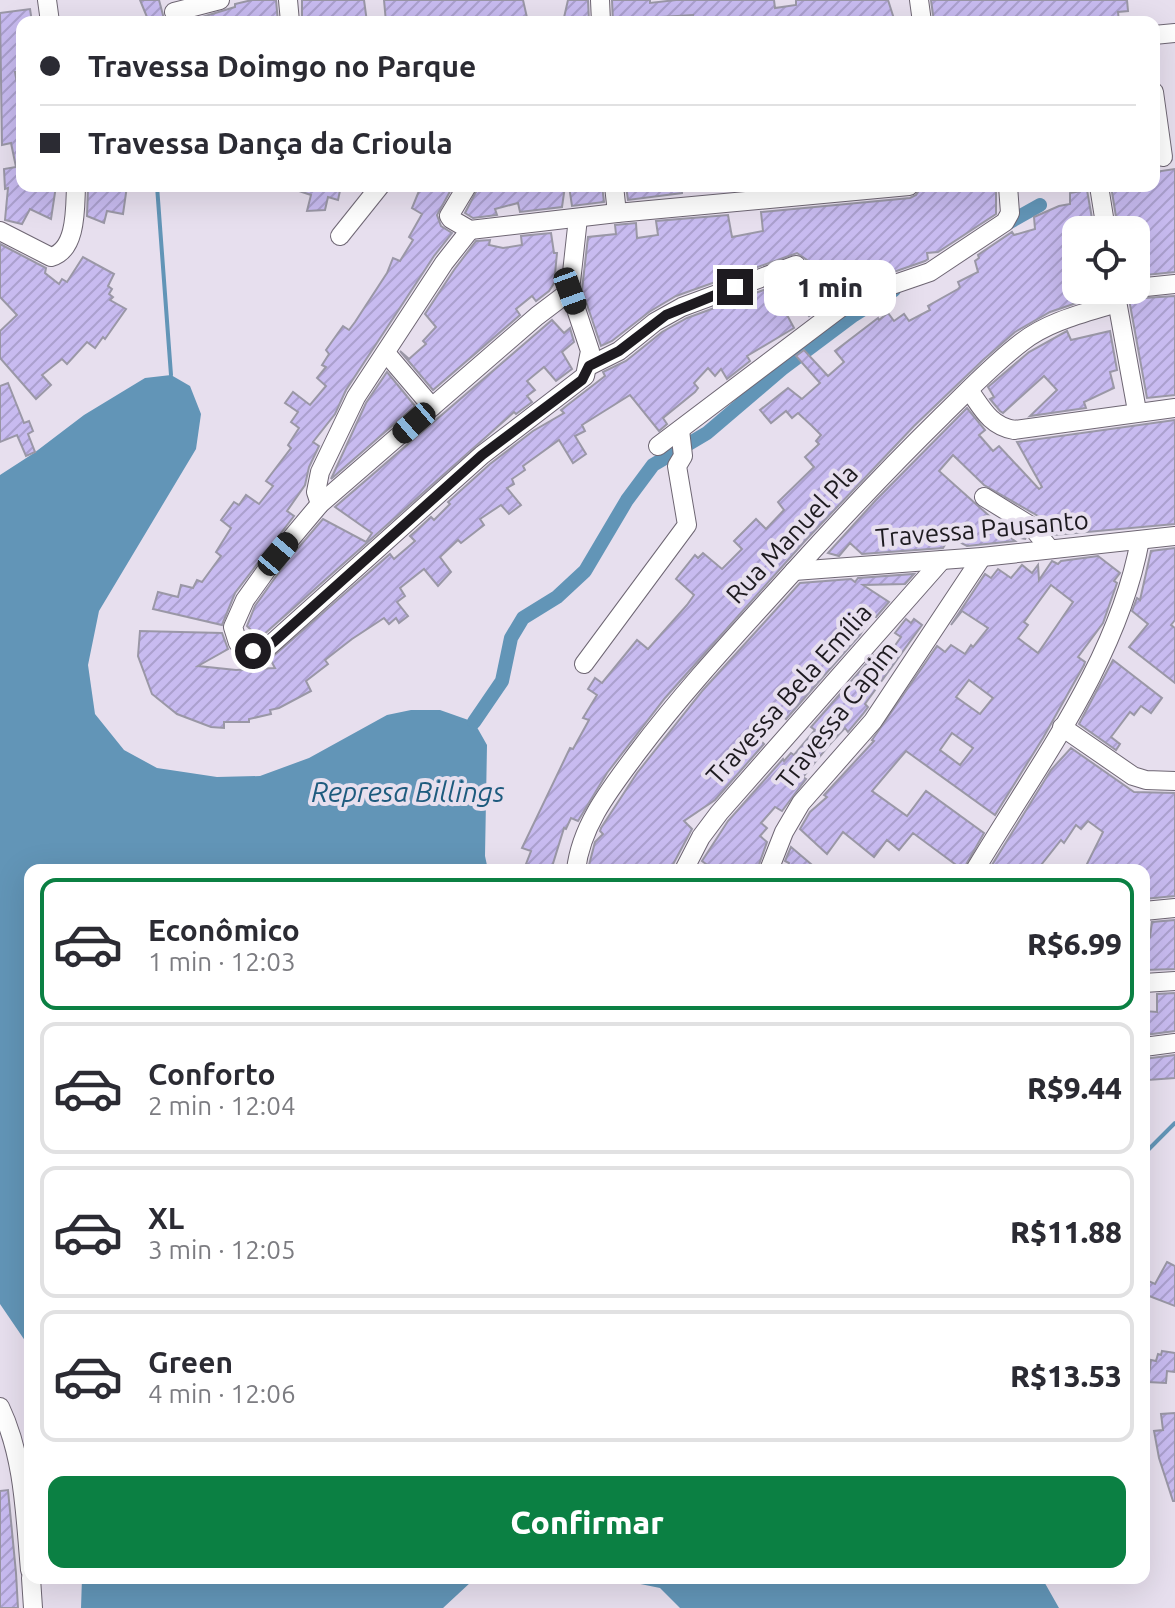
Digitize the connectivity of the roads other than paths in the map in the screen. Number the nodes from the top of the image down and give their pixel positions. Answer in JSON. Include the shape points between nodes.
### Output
{"nodes":[{"id":1,"x":220,"y":0,"type":"edge"},
{"id":2,"x":174,"y":11,"type":"edge"},
{"id":3,"x":1160,"y":131,"type":"edge"},
{"id":4,"x":1164,"y":157,"type":"edge"},
{"id":5,"x":76,"y":192,"type":"edge"},
{"id":6,"x":375,"y":192,"type":"edge"},
{"id":7,"x":463,"y":192,"type":"edge"},
{"id":8,"x":615,"y":192,"type":"edge"},
{"id":9,"x":844,"y":192,"type":"edge"},
{"id":10,"x":1008,"y":192,"type":"edge"},
{"id":11,"x":1100,"y":192,"type":"edge"},
{"id":12,"x":617,"y":213,"type":"junction"},
{"id":13,"x":1104,"y":216,"type":"edge"},
{"id":14,"x":578,"y":218,"type":"junction"},
{"id":15,"x":470,"y":230,"type":"junction"},
{"id":16,"x":0,"y":231,"type":"edge"},
{"id":17,"x":340,"y":236,"type":"dead end"},
{"id":18,"x":796,"y":265,"type":"dead end"},
{"id":19,"x":1175,"y":284,"type":"edge"},
{"id":20,"x":1150,"y":287,"type":"edge"},
{"id":21,"x":570,"y":291,"type":"junction"},
{"id":22,"x":1095,"y":304,"type":"edge"},
{"id":23,"x":1118,"y":304,"type":"edge"},
{"id":24,"x":386,"y":353,"type":"junction"},
{"id":25,"x":589,"y":366,"type":"junction"},
{"id":26,"x":969,"y":390,"type":"junction"},
{"id":27,"x":432,"y":407,"type":"junction"},
{"id":28,"x":1175,"y":408,"type":"edge"},
{"id":29,"x":1137,"y":411,"type":"junction"},
{"id":30,"x":680,"y":432,"type":"junction"},
{"id":31,"x":658,"y":446,"type":"dead end"},
{"id":32,"x":984,"y":497,"type":"dead end"},
{"id":33,"x":320,"y":504,"type":"junction"},
{"id":34,"x":1175,"y":536,"type":"edge"},
{"id":35,"x":1140,"y":540,"type":"junction"},
{"id":36,"x":1050,"y":549,"type":"junction"},
{"id":37,"x":982,"y":557,"type":"junction"},
{"id":38,"x":942,"y":560,"type":"junction"},
{"id":39,"x":794,"y":571,"type":"junction"},
{"id":40,"x":584,"y":664,"type":"dead end"},
{"id":41,"x":1062,"y":727,"type":"junction"},
{"id":42,"x":1175,"y":781,"type":"edge"},
{"id":43,"x":577,"y":864,"type":"edge"},
{"id":44,"x":688,"y":864,"type":"edge"},
{"id":45,"x":771,"y":864,"type":"edge"},
{"id":46,"x":979,"y":864,"type":"edge"},
{"id":47,"x":1175,"y":908,"type":"edge"},
{"id":48,"x":1150,"y":910,"type":"edge"},
{"id":49,"x":1175,"y":981,"type":"edge"},
{"id":50,"x":1150,"y":983,"type":"edge"},
{"id":51,"x":1175,"y":1043,"type":"edge"},
{"id":52,"x":1150,"y":1046,"type":"edge"},
{"id":53,"x":0,"y":1407,"type":"edge"},
{"id":54,"x":24,"y":1516,"type":"edge"},
{"id":55,"x":31,"y":1584,"type":"edge"},
{"id":56,"x":33,"y":1608,"type":"edge"}],
"edges":[{"from":1,"to":2,"type":"street"},
{"from":3,"to":4,"type":"street"},
{"from":5,"to":16,"type":"street","via":[[73,227],[57,256]]},
{"from":6,"to":17,"type":"street"},
{"from":7,"to":15,"type":"street","via":[[449,216]]},
{"from":8,"to":12,"type":"street"},
{"from":9,"to":12,"type":"street"},
{"from":10,"to":30,"type":"street","via":[[1005,222],[930,272],[843,306]]},
{"from":11,"to":13,"type":"street"},
{"from":12,"to":14,"type":"street"},
{"from":14,"to":15,"type":"street"},
{"from":14,"to":21,"type":"street"},
{"from":15,"to":24,"type":"street"},
{"from":18,"to":25,"type":"street","via":[[682,307]]},
{"from":19,"to":20,"type":"street"},
{"from":21,"to":25,"type":"street","via":[[589,344]]},
{"from":21,"to":27,"type":"street"},
{"from":22,"to":26,"type":"street","name":"Rua Manuel Pla","via":[[1035,333]]},
{"from":23,"to":29,"type":"street"},
{"from":24,"to":27,"type":"street"},
{"from":24,"to":33,"type":"street","via":[[356,397],[320,472]]},
{"from":25,"to":33,"type":"street","via":[[582,380],[482,455],[268,647],[246,648],[234,636],[238,613]]},
{"from":26,"to":29,"type":"street","via":[[989,419],[1006,429]]},
{"from":26,"to":39,"type":"street","name":"Rua Manuel Pla"},
{"from":27,"to":33,"type":"street"},
{"from":28,"to":29,"type":"street"},
{"from":30,"to":31,"type":"street"},
{"from":30,"to":40,"type":"street","via":[[677,466],[687,525]]},
{"from":32,"to":36,"type":"street","via":[[1031,526]]},
{"from":34,"to":35,"type":"street","name":"Travessa Pausanto"},
{"from":35,"to":36,"type":"street","name":"Travessa Pausanto"},
{"from":35,"to":41,"type":"street","via":[[1116,627]]},
{"from":36,"to":37,"type":"street","name":"Travessa Pausanto"},
{"from":37,"to":38,"type":"street","name":"Travessa Pausanto"},
{"from":37,"to":45,"type":"street","name":"Travessa Capim","via":[[873,721],[801,803]]},
{"from":38,"to":39,"type":"street","name":"Travessa Pausanto"},
{"from":38,"to":44,"type":"street","name":"Travessa Bela Emília","via":[[719,813]]},
{"from":39,"to":43,"type":"street","name":"Rua Manuel Pla","via":[[709,662],[610,789],[584,837]]},
{"from":41,"to":42,"type":"street","via":[[1133,776]]},
{"from":41,"to":46,"type":"street"},
{"from":47,"to":48,"type":"street"},
{"from":49,"to":50,"type":"street"},
{"from":51,"to":52,"type":"street"},
{"from":53,"to":54,"type":"street","via":[[18,1462]]},
{"from":55,"to":56,"type":"street"}]}
